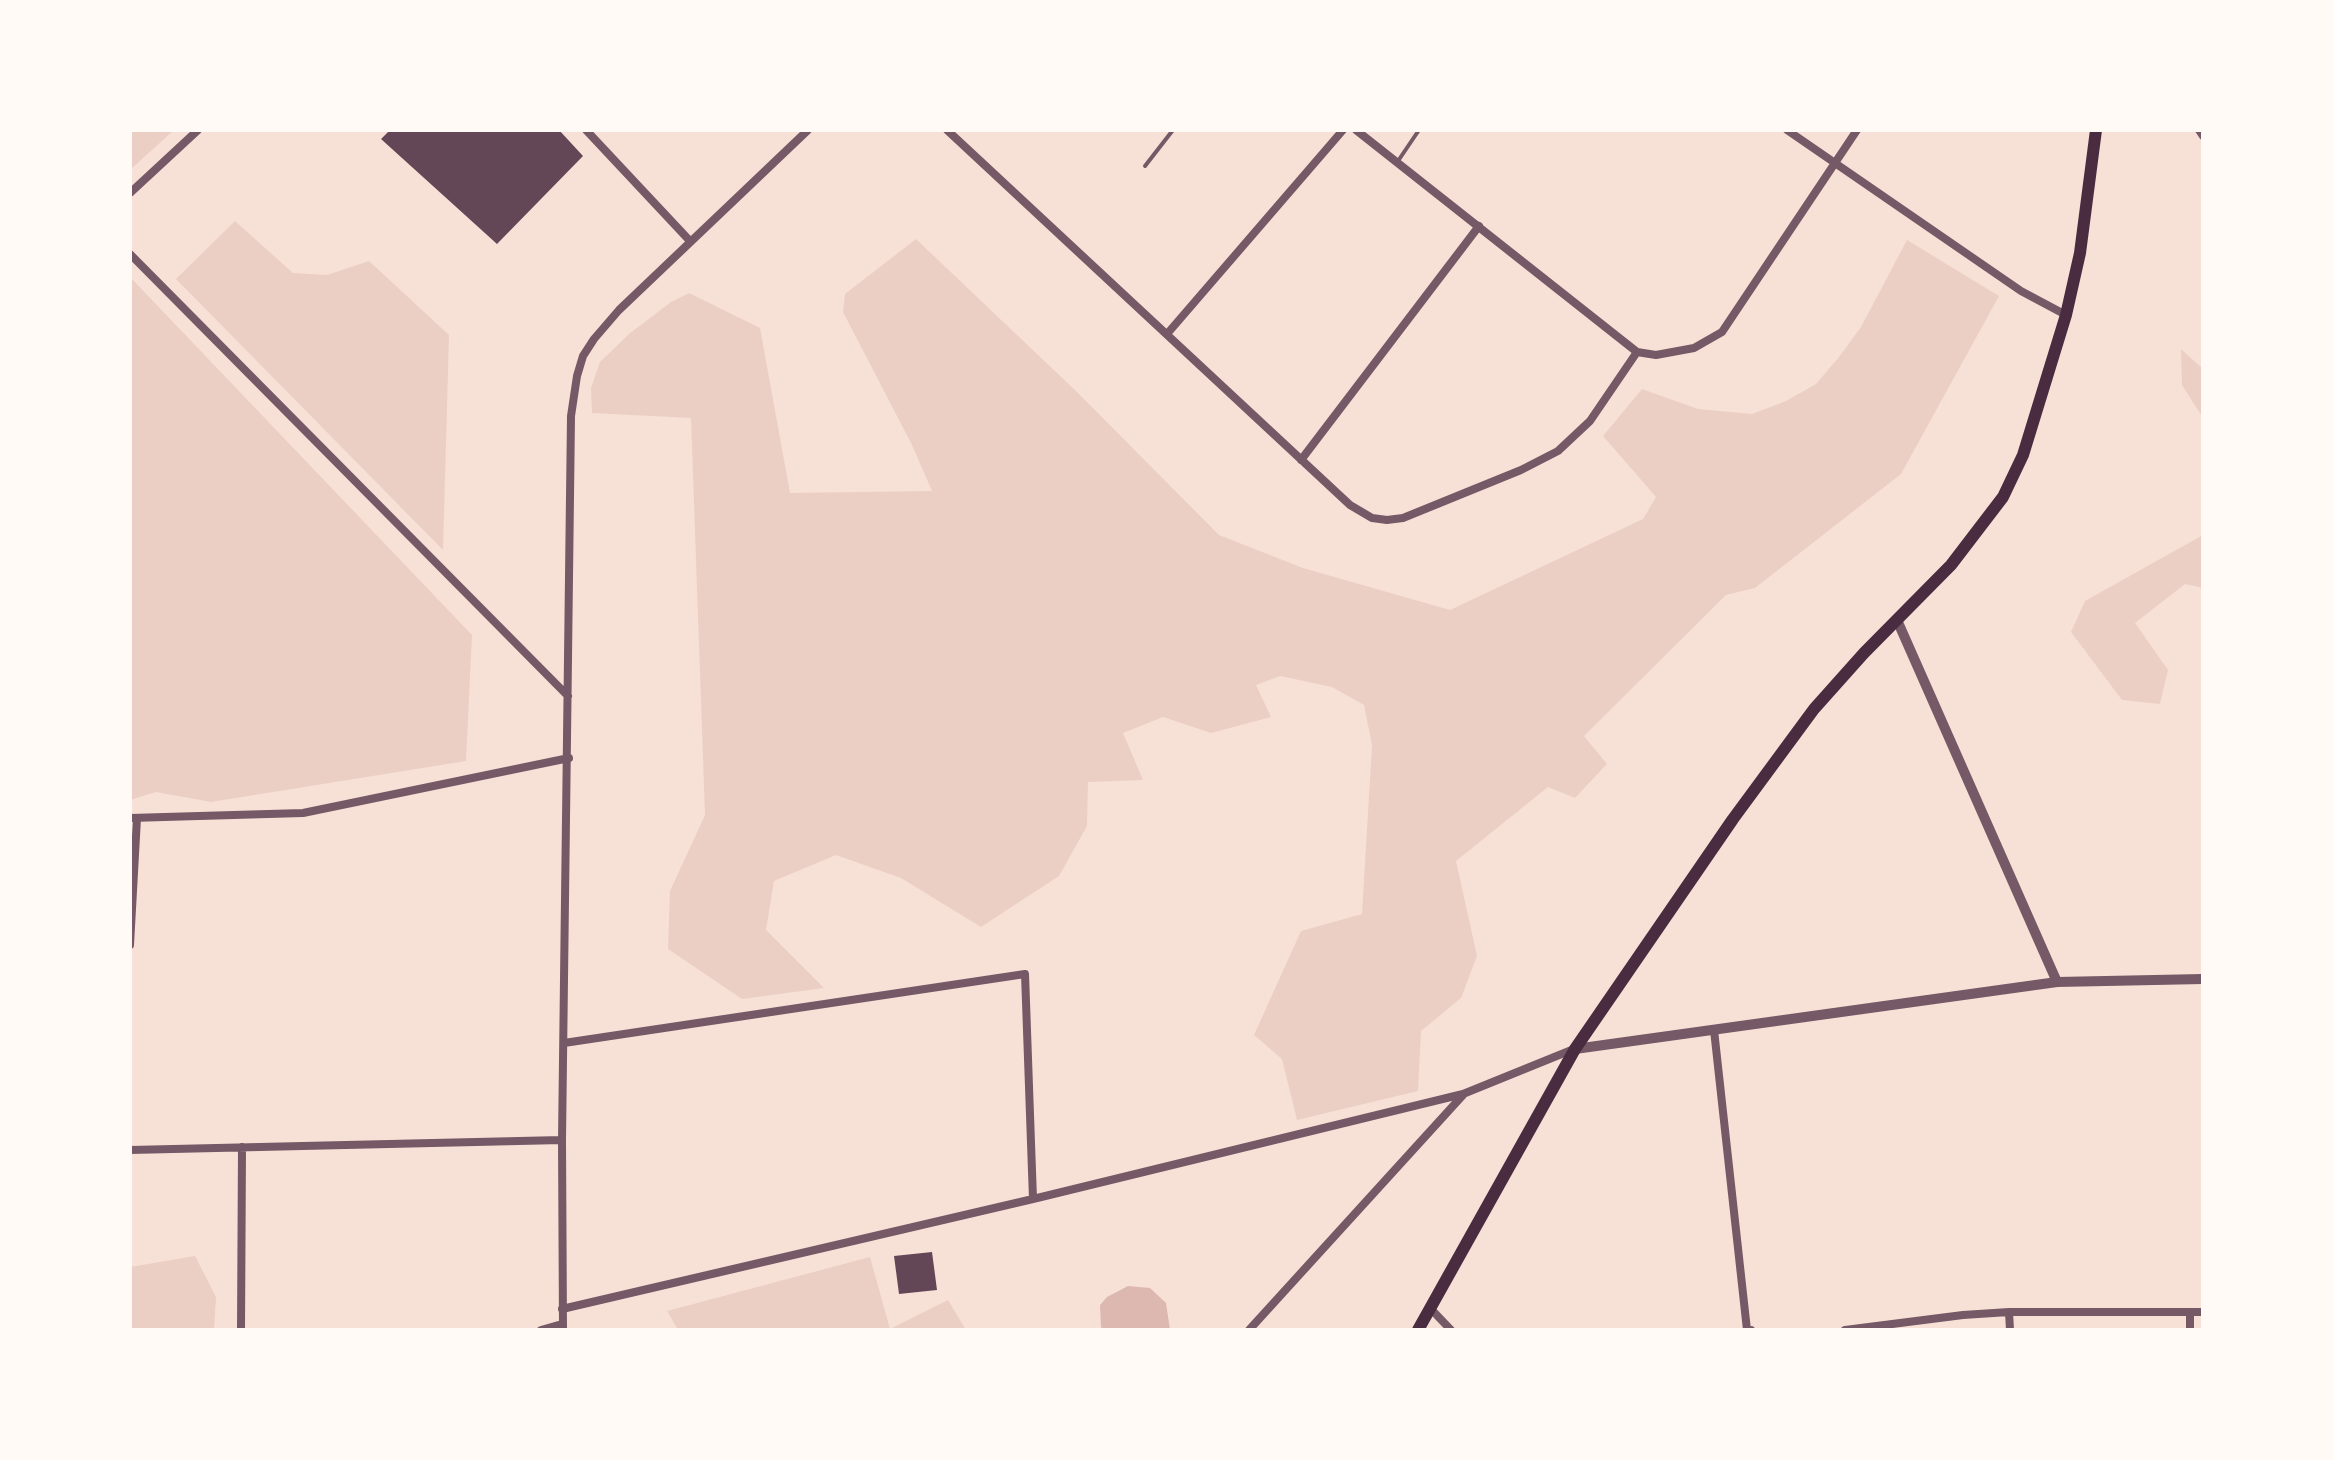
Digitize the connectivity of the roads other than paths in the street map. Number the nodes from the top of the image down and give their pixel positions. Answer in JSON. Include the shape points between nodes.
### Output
{"nodes":[{"id":1,"x":198,"y":130,"type":"edge"},
{"id":2,"x":586,"y":130,"type":"edge"},
{"id":3,"x":808,"y":130,"type":"edge"},
{"id":4,"x":947,"y":130,"type":"edge"},
{"id":5,"x":1173,"y":130,"type":"edge"},
{"id":6,"x":1343,"y":130,"type":"edge"},
{"id":7,"x":1356,"y":130,"type":"edge"},
{"id":8,"x":1419,"y":130,"type":"edge"},
{"id":9,"x":1787,"y":130,"type":"edge"},
{"id":10,"x":1857,"y":130,"type":"edge"},
{"id":11,"x":2096,"y":130,"type":"edge"},
{"id":12,"x":2199,"y":130,"type":"edge"},
{"id":13,"x":2203,"y":136,"type":"edge"},
{"id":14,"x":1397,"y":162,"type":"junction"},
{"id":15,"x":1835,"y":163,"type":"junction"},
{"id":16,"x":1145,"y":166,"type":"dead end"},
{"id":17,"x":130,"y":193,"type":"edge"},
{"id":18,"x":1479,"y":226,"type":"junction"},
{"id":19,"x":690,"y":241,"type":"junction"},
{"id":20,"x":130,"y":254,"type":"edge"},
{"id":21,"x":2066,"y":315,"type":"junction"},
{"id":22,"x":1167,"y":334,"type":"junction"},
{"id":23,"x":1637,"y":352,"type":"junction"},
{"id":24,"x":1301,"y":460,"type":"junction"},
{"id":25,"x":1897,"y":620,"type":"junction"},
{"id":26,"x":568,"y":696,"type":"junction"},
{"id":27,"x":569,"y":758,"type":"junction"},
{"id":28,"x":134,"y":818,"type":"edge"},
{"id":29,"x":130,"y":945,"type":"edge"},
{"id":30,"x":2203,"y":979,"type":"edge"},
{"id":31,"x":2057,"y":982,"type":"junction"},
{"id":32,"x":1714,"y":1030,"type":"junction"},
{"id":33,"x":564,"y":1043,"type":"junction"},
{"id":34,"x":1575,"y":1049,"type":"junction"},
{"id":35,"x":1463,"y":1094,"type":"junction"},
{"id":36,"x":562,"y":1140,"type":"junction"},
{"id":37,"x":242,"y":1147,"type":"junction"},
{"id":38,"x":130,"y":1150,"type":"edge"},
{"id":39,"x":1033,"y":1199,"type":"junction"},
{"id":40,"x":1430,"y":1308,"type":"junction"},
{"id":41,"x":562,"y":1309,"type":"junction"},
{"id":42,"x":2009,"y":1312,"type":"junction"},
{"id":43,"x":2203,"y":1312,"type":"edge"},
{"id":44,"x":2190,"y":1313,"type":"junction"},
{"id":45,"x":562,"y":1327,"type":"edge"},
{"id":46,"x":241,"y":1330,"type":"edge"},
{"id":47,"x":541,"y":1330,"type":"edge"},
{"id":48,"x":1249,"y":1330,"type":"edge"},
{"id":49,"x":1418,"y":1330,"type":"edge"},
{"id":50,"x":1451,"y":1330,"type":"edge"},
{"id":51,"x":1751,"y":1330,"type":"edge"},
{"id":52,"x":1845,"y":1330,"type":"edge"},
{"id":53,"x":2010,"y":1330,"type":"edge"},
{"id":54,"x":2190,"y":1330,"type":"edge"}],
"edges":[{"from":1,"to":17,"type":"street"},
{"from":2,"to":19,"type":"street"},
{"from":3,"to":19,"type":"street"},
{"from":4,"to":22,"type":"street"},
{"from":5,"to":16,"type":"lane"},
{"from":6,"to":22,"type":"street"},
{"from":7,"to":14,"type":"street"},
{"from":8,"to":14,"type":"lane"},
{"from":9,"to":15,"type":"street"},
{"from":10,"to":15,"type":"street"},
{"from":11,"to":21,"type":"main road"},
{"from":12,"to":13,"type":"street"},
{"from":14,"to":18,"type":"street"},
{"from":15,"to":21,"type":"street","via":[[2021,291]]},
{"from":15,"to":23,"type":"street","via":[[1722,332],[1677,353]]},
{"from":18,"to":23,"type":"street"},
{"from":18,"to":24,"type":"street"},
{"from":19,"to":26,"type":"street","via":[[594,339],[577,376],[571,416]]},
{"from":20,"to":26,"type":"street"},
{"from":21,"to":25,"type":"main road","via":[[2023,455],[2003,497],[1951,565]]},
{"from":22,"to":24,"type":"street"},
{"from":23,"to":24,"type":"street","via":[[1590,421],[1558,451],[1403,518],[1372,518],[1360,512]]},
{"from":25,"to":31,"type":"street"},
{"from":25,"to":34,"type":"main road","via":[[1839,679],[1798,731]]},
{"from":26,"to":27,"type":"street"},
{"from":27,"to":28,"type":"street","via":[[303,813]]},
{"from":27,"to":33,"type":"street"},
{"from":28,"to":29,"type":"street"},
{"from":30,"to":31,"type":"street"},
{"from":31,"to":32,"type":"street"},
{"from":32,"to":34,"type":"street"},
{"from":32,"to":51,"type":"street"},
{"from":33,"to":36,"type":"street"},
{"from":33,"to":39,"type":"street","via":[[1025,974]]},
{"from":34,"to":35,"type":"street"},
{"from":34,"to":40,"type":"main road"},
{"from":35,"to":39,"type":"street"},
{"from":35,"to":48,"type":"street"},
{"from":36,"to":37,"type":"street"},
{"from":36,"to":41,"type":"street"},
{"from":37,"to":38,"type":"street"},
{"from":37,"to":46,"type":"street"},
{"from":39,"to":41,"type":"street"},
{"from":40,"to":49,"type":"main road"},
{"from":40,"to":50,"type":"street"},
{"from":41,"to":45,"type":"street"},
{"from":42,"to":44,"type":"street"},
{"from":42,"to":52,"type":"street"},
{"from":42,"to":53,"type":"street"},
{"from":43,"to":44,"type":"street"},
{"from":44,"to":54,"type":"street"},
{"from":45,"to":47,"type":"street"}]}
